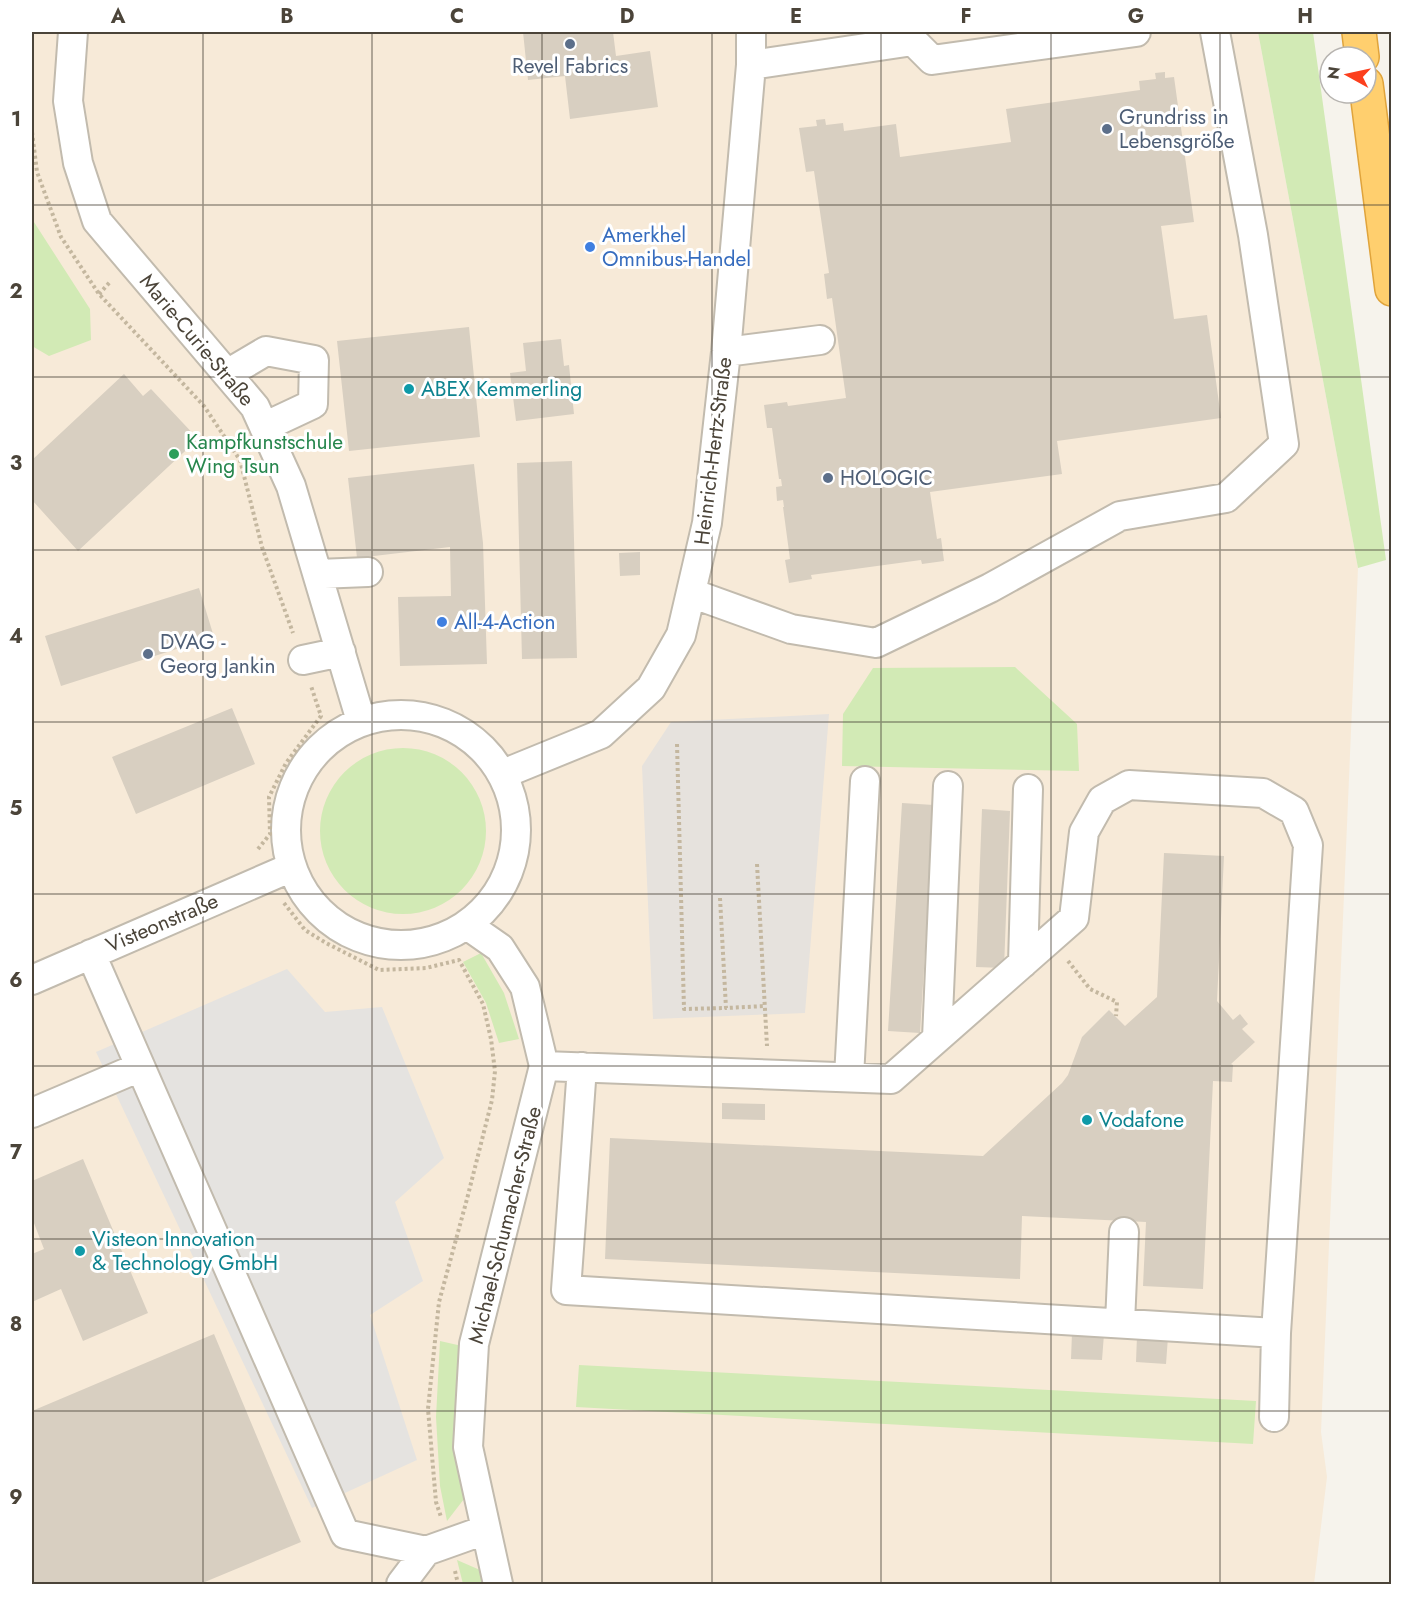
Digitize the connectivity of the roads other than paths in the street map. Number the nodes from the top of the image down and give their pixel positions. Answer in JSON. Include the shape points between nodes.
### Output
{"nodes":[{"id":1,"x":73,"y":32,"type":"edge"},
{"id":2,"x":751,"y":32,"type":"edge"},
{"id":3,"x":1136,"y":32,"type":"edge"},
{"id":4,"x":1215,"y":32,"type":"edge"},
{"id":5,"x":751,"y":65,"type":"junction"},
{"id":6,"x":1369,"y":105,"type":"edge"},
{"id":7,"x":1392,"y":288,"type":"edge"},
{"id":8,"x":820,"y":340,"type":"dead end"},
{"id":9,"x":726,"y":352,"type":"junction"},
{"id":10,"x":227,"y":374,"type":"junction"},
{"id":11,"x":264,"y":427,"type":"junction"},
{"id":12,"x":368,"y":572,"type":"dead end"},
{"id":13,"x":318,"y":574,"type":"junction"},
{"id":14,"x":691,"y":593,"type":"junction"},
{"id":15,"x":341,"y":652,"type":"junction"},
{"id":16,"x":303,"y":660,"type":"road end"},
{"id":17,"x":360,"y":721,"type":"junction"},
{"id":18,"x":503,"y":774,"type":"junction"},
{"id":19,"x":865,"y":781,"type":"dead end"},
{"id":20,"x":948,"y":786,"type":"dead end"},
{"id":21,"x":1028,"y":789,"type":"dead end"},
{"id":22,"x":281,"y":872,"type":"junction"},
{"id":23,"x":467,"y":925,"type":"junction"},
{"id":24,"x":91,"y":954,"type":"junction"},
{"id":25,"x":1023,"y":963,"type":"junction"},
{"id":26,"x":32,"y":980,"type":"edge"},
{"id":27,"x":937,"y":1038,"type":"junction"},
{"id":28,"x":544,"y":1066,"type":"junction"},
{"id":29,"x":140,"y":1067,"type":"junction"},
{"id":30,"x":582,"y":1067,"type":"junction"},
{"id":31,"x":849,"y":1077,"type":"junction"},
{"id":32,"x":32,"y":1113,"type":"edge"},
{"id":33,"x":1124,"y":1232,"type":"dead end"},
{"id":34,"x":1120,"y":1323,"type":"junction"},
{"id":35,"x":1276,"y":1333,"type":"junction"},
{"id":36,"x":1274,"y":1416,"type":"dead end"},
{"id":37,"x":485,"y":1530,"type":"junction"},
{"id":38,"x":437,"y":1548,"type":"junction"},
{"id":39,"x":401,"y":1584,"type":"edge"},
{"id":40,"x":498,"y":1584,"type":"edge"}],
"edges":[{"from":1,"to":10,"type":"street","name":"Marie-Curie-Straße","via":[[68,101],[78,163],[97,221]]},
{"from":2,"to":5,"type":"street","name":"Heinrich-Hertz-Straße"},
{"from":3,"to":5,"type":"street","via":[[932,60],[913,41]]},
{"from":4,"to":14,"type":"street","via":[[1253,235],[1284,444],[1226,498],[1120,516],[990,588],[876,643],[792,629]]},
{"from":5,"to":9,"type":"street","name":"Heinrich-Hertz-Straße"},
{"from":6,"to":7,"type":"highway"},
{"from":8,"to":9,"type":"street"},
{"from":9,"to":14,"type":"street","name":"Heinrich-Hertz-Straße","via":[[707,523]]},
{"from":10,"to":11,"type":"street","name":"Marie-Curie-Straße","via":[[255,407]]},
{"from":10,"to":11,"type":"street","via":[[266,351],[314,360],[313,404]]},
{"from":11,"to":13,"type":"street","name":"Marie-Curie-Straße","via":[[291,486]]},
{"from":12,"to":13,"type":"street"},
{"from":13,"to":15,"type":"street","name":"Marie-Curie-Straße"},
{"from":14,"to":18,"type":"street","name":"Heinrich-Hertz-Straße","via":[[681,635],[651,688],[601,734]]},
{"from":15,"to":16,"type":"street"},
{"from":15,"to":17,"type":"street","name":"Marie-Curie-Straße"},
{"from":17,"to":18,"type":"street","via":[[393,714],[426,716],[457,728],[483,748]]},
{"from":17,"to":22,"type":"street","via":[[330,739],[305,765],[290,797]]},
{"from":18,"to":23,"type":"street","via":[[514,806],[516,840],[509,873],[492,902]]},
{"from":19,"to":31,"type":"street"},
{"from":20,"to":27,"type":"street"},
{"from":21,"to":25,"type":"street"},
{"from":22,"to":23,"type":"street","via":[[333,924],[365,940],[400,946],[435,940]]},
{"from":22,"to":24,"type":"street","name":"Visteonstraße"},
{"from":23,"to":28,"type":"street","name":"Michael-Schumacher-Straße","via":[[500,948],[525,987]]},
{"from":24,"to":26,"type":"street","name":"Visteonstraße"},
{"from":24,"to":29,"type":"street"},
{"from":25,"to":27,"type":"street"},
{"from":25,"to":35,"type":"street","via":[[1074,918],[1084,832],[1102,800],[1129,785],[1263,793],[1294,811],[1308,844]]},
{"from":27,"to":31,"type":"street","via":[[891,1079]]},
{"from":28,"to":30,"type":"street"},
{"from":28,"to":37,"type":"street","name":"Michael-Schumacher-Straße","via":[[474,1344],[468,1447]]},
{"from":29,"to":32,"type":"street"},
{"from":29,"to":38,"type":"street","via":[[345,1534]]},
{"from":30,"to":31,"type":"street"},
{"from":30,"to":34,"type":"street","via":[[566,1290]]},
{"from":33,"to":34,"type":"street"},
{"from":34,"to":35,"type":"street"},
{"from":35,"to":36,"type":"street"},
{"from":37,"to":38,"type":"street"},
{"from":37,"to":40,"type":"street","name":"Michael-Schumacher-Straße"},
{"from":38,"to":39,"type":"street"}]}
